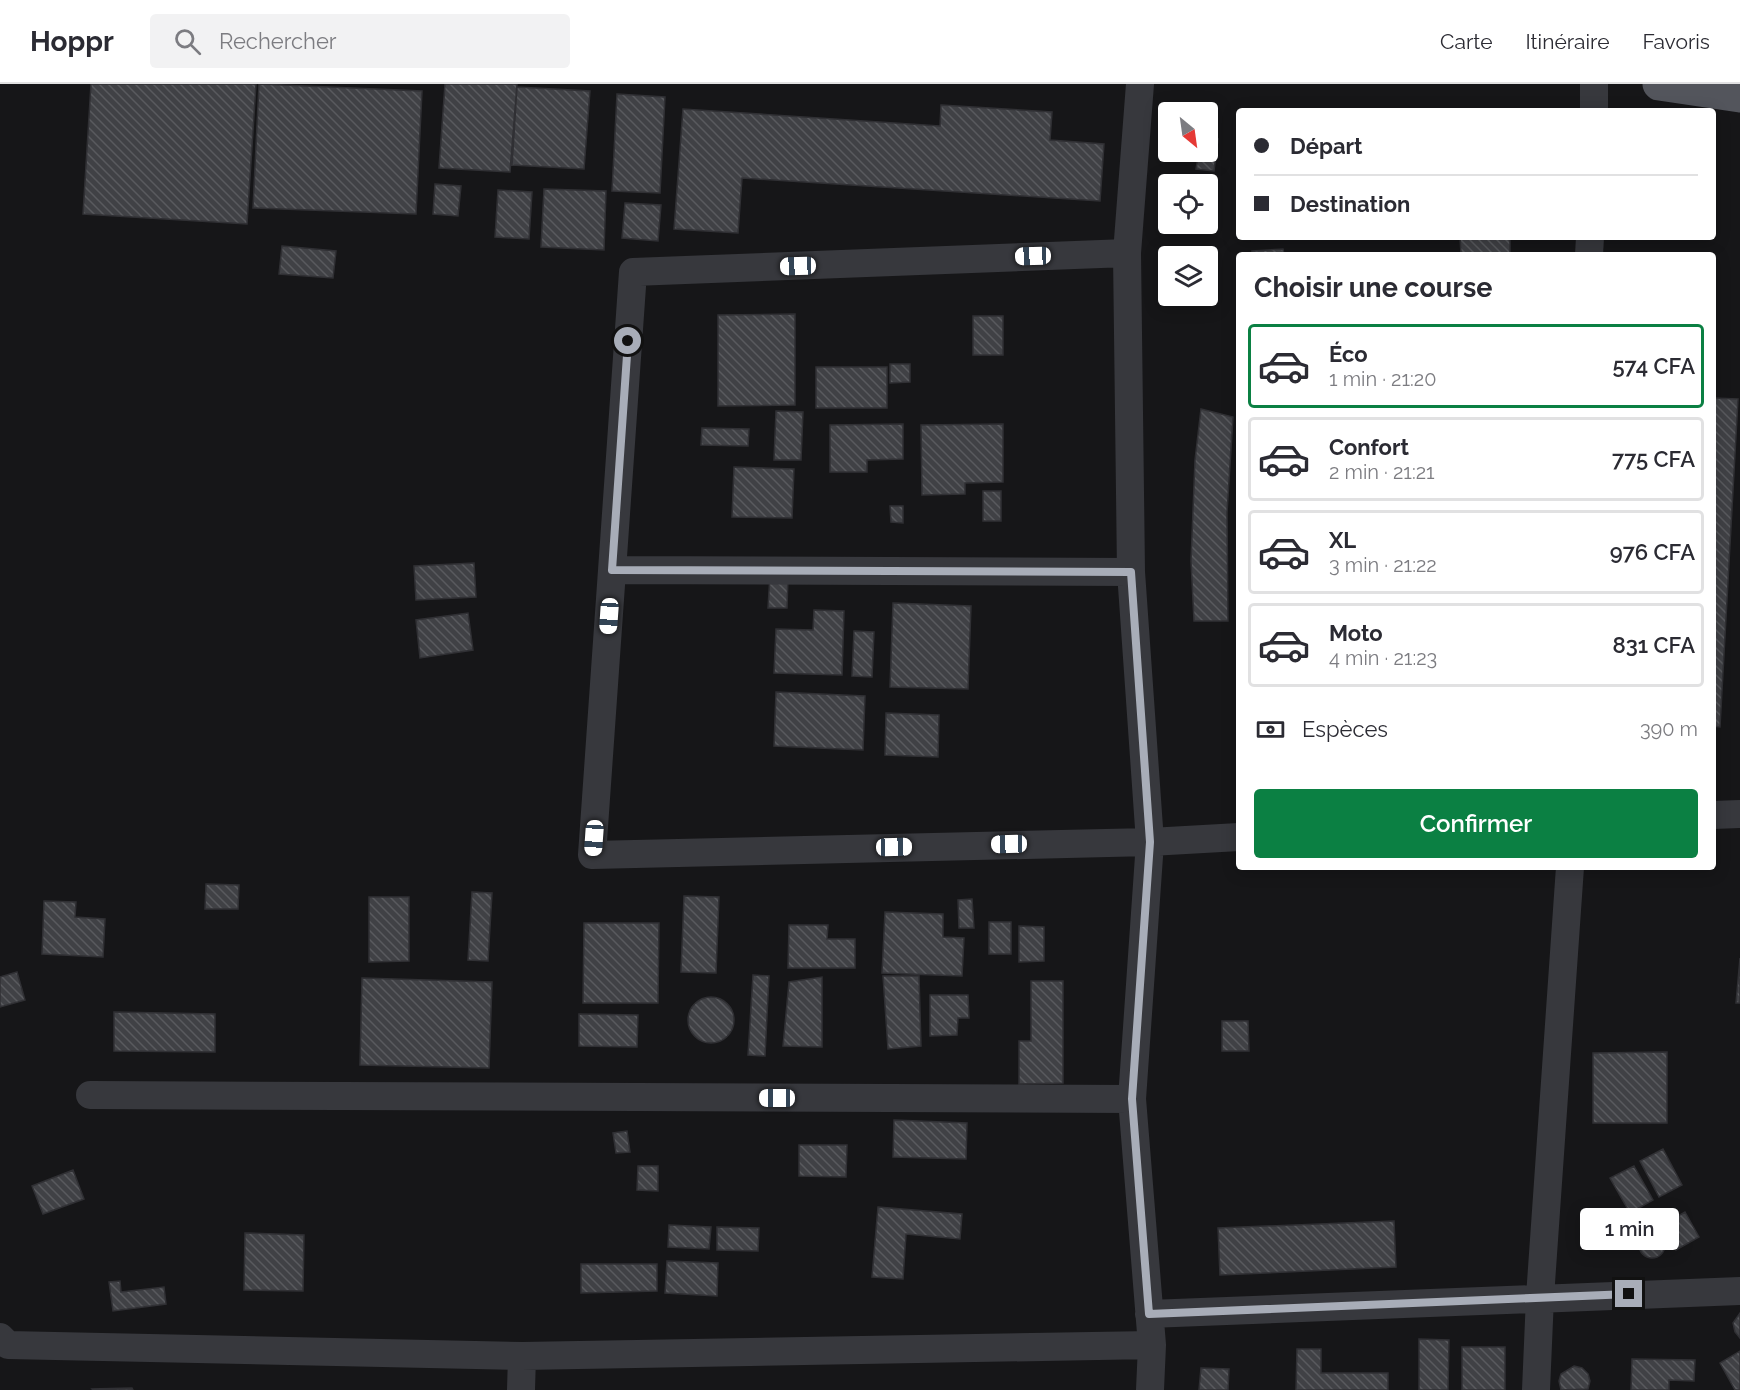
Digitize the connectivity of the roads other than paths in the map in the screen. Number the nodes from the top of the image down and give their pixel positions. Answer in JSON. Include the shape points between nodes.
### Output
{"nodes":[{"id":1,"x":1140,"y":84,"type":"edge"},
{"id":2,"x":1594,"y":84,"type":"edge"},
{"id":3,"x":1659,"y":84,"type":"edge"},
{"id":4,"x":1740,"y":96,"type":"edge"},
{"id":5,"x":1594,"y":108,"type":"edge"},
{"id":6,"x":1127,"y":253,"type":"junction"},
{"id":7,"x":612,"y":570,"type":"junction"},
{"id":8,"x":1131,"y":572,"type":"junction"},
{"id":9,"x":1740,"y":814,"type":"edge"},
{"id":10,"x":1716,"y":815,"type":"edge"},
{"id":11,"x":1236,"y":837,"type":"edge"},
{"id":12,"x":1150,"y":842,"type":"junction"},
{"id":13,"x":1570,"y":870,"type":"edge"},
{"id":14,"x":90,"y":1095,"type":"dead end"},
{"id":15,"x":1132,"y":1099,"type":"junction"},
{"id":16,"x":1740,"y":1291,"type":"edge"},
{"id":17,"x":1540,"y":1297,"type":"junction"},
{"id":18,"x":1149,"y":1314,"type":"junction"},
{"id":19,"x":0,"y":1337,"type":"edge"},
{"id":20,"x":1152,"y":1345,"type":"junction"},
{"id":21,"x":522,"y":1356,"type":"junction"},
{"id":22,"x":521,"y":1390,"type":"edge"},
{"id":23,"x":1150,"y":1390,"type":"edge"},
{"id":24,"x":1536,"y":1390,"type":"edge"}],
"edges":[{"from":1,"to":6,"type":"street"},
{"from":2,"to":5,"type":"street"},
{"from":3,"to":4,"type":"main road"},
{"from":6,"to":7,"type":"street","via":[[633,272]]},
{"from":6,"to":8,"type":"street"},
{"from":7,"to":8,"type":"street"},
{"from":7,"to":12,"type":"street","via":[[592,855]]},
{"from":8,"to":12,"type":"street"},
{"from":9,"to":10,"type":"street"},
{"from":11,"to":12,"type":"street"},
{"from":12,"to":15,"type":"street"},
{"from":13,"to":17,"type":"street"},
{"from":14,"to":15,"type":"street"},
{"from":15,"to":18,"type":"street"},
{"from":16,"to":17,"type":"street"},
{"from":17,"to":18,"type":"street"},
{"from":17,"to":24,"type":"street"},
{"from":18,"to":20,"type":"street"},
{"from":19,"to":21,"type":"street","via":[[8,1345]]},
{"from":20,"to":21,"type":"street"},
{"from":20,"to":23,"type":"street"},
{"from":21,"to":22,"type":"street"}]}
